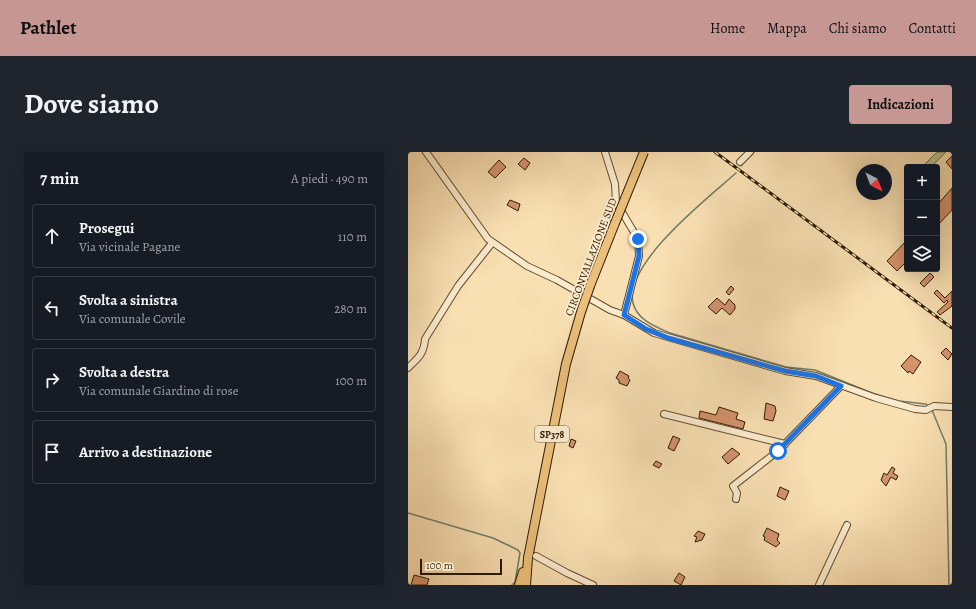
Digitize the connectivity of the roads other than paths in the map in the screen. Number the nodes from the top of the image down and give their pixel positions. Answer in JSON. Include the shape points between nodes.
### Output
{"nodes":[{"id":1,"x":426,"y":152,"type":"edge"},
{"id":2,"x":605,"y":152,"type":"edge"},
{"id":3,"x":644,"y":152,"type":"edge"},
{"id":4,"x":750,"y":152,"type":"edge"},
{"id":5,"x":740,"y":162,"type":"dead end"},
{"id":6,"x":492,"y":242,"type":"junction"},
{"id":7,"x":624,"y":315,"type":"junction"},
{"id":8,"x":408,"y":368,"type":"edge"},
{"id":9,"x":841,"y":386,"type":"junction"},
{"id":10,"x":952,"y":407,"type":"edge"},
{"id":11,"x":664,"y":414,"type":"dead end"},
{"id":12,"x":785,"y":444,"type":"junction"},
{"id":13,"x":736,"y":499,"type":"dead end"},
{"id":14,"x":847,"y":525,"type":"dead end"},
{"id":15,"x":536,"y":556,"type":"dead end"},
{"id":16,"x":528,"y":558,"type":"junction"},
{"id":17,"x":519,"y":585,"type":"edge"},
{"id":18,"x":526,"y":585,"type":"edge"},
{"id":19,"x":593,"y":585,"type":"edge"},
{"id":20,"x":819,"y":585,"type":"edge"}],
"edges":[{"from":1,"to":6,"type":"street","via":[[488,240]]},
{"from":2,"to":7,"type":"street","via":[[615,184],[616,202],[638,239],[639,256]]},
{"from":3,"to":16,"type":"main road","name":"CIRCONVALLAZIONE SUD","number":"SP378","bridge":true,"via":[[590,286],[566,364]]},
{"from":4,"to":5,"type":"street"},
{"from":6,"to":7,"type":"street","via":[[527,266]]},
{"from":6,"to":8,"type":"street","via":[[458,286],[425,339],[422,354]]},
{"from":7,"to":9,"type":"street","via":[[646,329],[668,338],[785,371],[816,376]]},
{"from":9,"to":10,"type":"street","via":[[915,409]]},
{"from":9,"to":12,"type":"street"},
{"from":11,"to":12,"type":"street"},
{"from":12,"to":13,"type":"street","via":[[733,486],[738,493]]},
{"from":14,"to":20,"type":"street"},
{"from":15,"to":19,"type":"street"},
{"from":16,"to":17,"type":"main road","number":"SP378"},
{"from":16,"to":18,"type":"main road","name":"CIRCONVALLAZIONE SUD","number":"SP378"}]}
